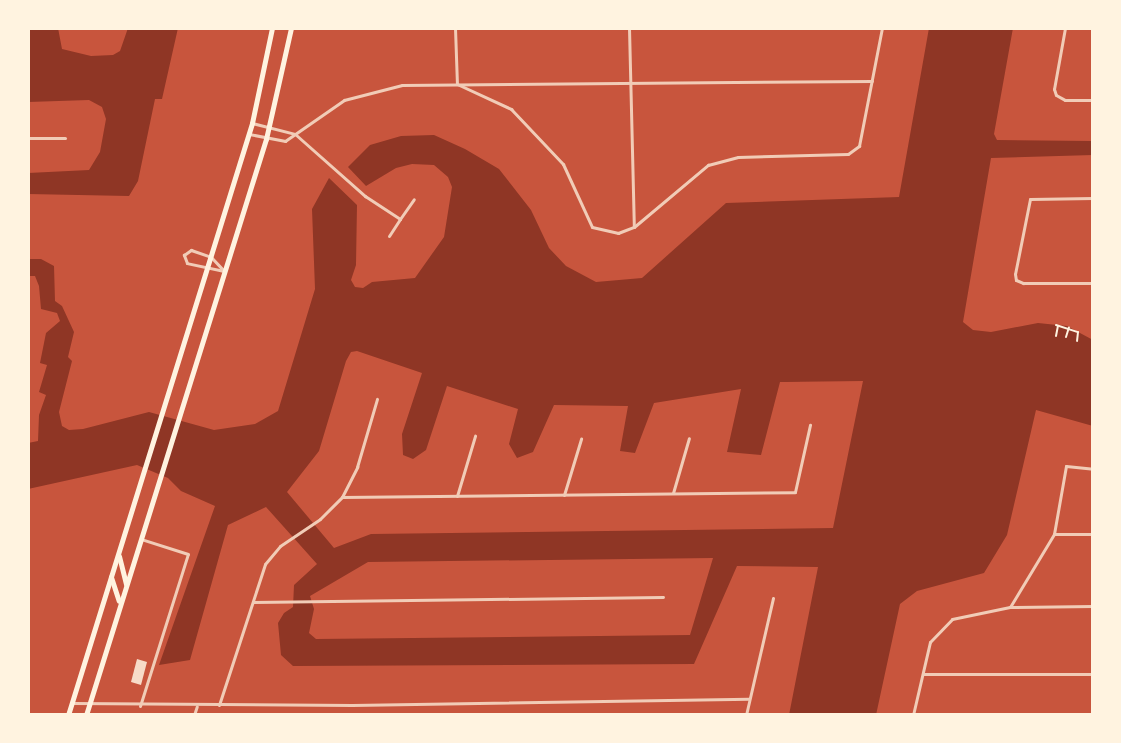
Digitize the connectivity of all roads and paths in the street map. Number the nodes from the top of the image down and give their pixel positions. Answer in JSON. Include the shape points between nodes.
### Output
{"nodes":[{"id":1,"x":272,"y":28,"type":"edge"},
{"id":2,"x":291,"y":28,"type":"edge"},
{"id":3,"x":455,"y":28,"type":"edge"},
{"id":4,"x":629,"y":28,"type":"edge"},
{"id":5,"x":882,"y":28,"type":"edge"},
{"id":6,"x":1065,"y":28,"type":"edge"},
{"id":7,"x":872,"y":81,"type":"junction"},
{"id":8,"x":630,"y":83,"type":"junction"},
{"id":9,"x":457,"y":84,"type":"junction"},
{"id":10,"x":1093,"y":100,"type":"edge"},
{"id":11,"x":252,"y":123,"type":"junction"},
{"id":12,"x":270,"y":127,"type":"junction"},
{"id":13,"x":249,"y":134,"type":"junction"},
{"id":14,"x":295,"y":134,"type":"junction"},
{"id":15,"x":28,"y":138,"type":"edge"},
{"id":16,"x":65,"y":138,"type":"dead end"},
{"id":17,"x":266,"y":139,"type":"junction"},
{"id":18,"x":1093,"y":198,"type":"edge"},
{"id":19,"x":414,"y":199,"type":"dead end"},
{"id":20,"x":400,"y":219,"type":"junction"},
{"id":21,"x":634,"y":227,"type":"junction"},
{"id":22,"x":389,"y":236,"type":"dead end"},
{"id":23,"x":211,"y":257,"type":"junction"},
{"id":24,"x":207,"y":270,"type":"junction"},
{"id":25,"x":224,"y":271,"type":"junction"},
{"id":26,"x":1093,"y":283,"type":"edge"},
{"id":27,"x":1069,"y":327,"type":"junction"},
{"id":28,"x":1056,"y":336,"type":"dead end"},
{"id":29,"x":1066,"y":337,"type":"dead end"},
{"id":30,"x":1077,"y":341,"type":"dead end"},
{"id":31,"x":377,"y":399,"type":"dead end"},
{"id":32,"x":810,"y":425,"type":"dead end"},
{"id":33,"x":475,"y":436,"type":"dead end"},
{"id":34,"x":689,"y":438,"type":"dead end"},
{"id":35,"x":581,"y":439,"type":"dead end"},
{"id":36,"x":1093,"y":469,"type":"edge"},
{"id":37,"x":673,"y":493,"type":"junction"},
{"id":38,"x":564,"y":495,"type":"junction"},
{"id":39,"x":457,"y":496,"type":"junction"},
{"id":40,"x":342,"y":497,"type":"junction"},
{"id":41,"x":1054,"y":534,"type":"junction"},
{"id":42,"x":1093,"y":534,"type":"edge"},
{"id":43,"x":141,"y":539,"type":"junction"},
{"id":44,"x":119,"y":551,"type":"junction"},
{"id":45,"x":111,"y":577,"type":"junction"},
{"id":46,"x":126,"y":584,"type":"junction"},
{"id":47,"x":663,"y":597,"type":"dead end"},
{"id":48,"x":773,"y":598,"type":"dead end"},
{"id":49,"x":253,"y":602,"type":"junction"},
{"id":50,"x":120,"y":606,"type":"junction"},
{"id":51,"x":1093,"y":606,"type":"edge"},
{"id":52,"x":1010,"y":607,"type":"junction"},
{"id":53,"x":923,"y":674,"type":"junction"},
{"id":54,"x":1093,"y":674,"type":"edge"},
{"id":55,"x":749,"y":699,"type":"junction"},
{"id":56,"x":71,"y":703,"type":"junction"},
{"id":57,"x":89,"y":705,"type":"junction"},
{"id":58,"x":219,"y":705,"type":"junction"},
{"id":59,"x":140,"y":706,"type":"junction"},
{"id":60,"x":197,"y":706,"type":"junction"},
{"id":61,"x":68,"y":715,"type":"edge"},
{"id":62,"x":86,"y":715,"type":"edge"},
{"id":63,"x":194,"y":715,"type":"edge"},
{"id":64,"x":746,"y":715,"type":"edge"},
{"id":65,"x":913,"y":715,"type":"edge"}],
"edges":[{"from":1,"to":11,"type":"main road"},
{"from":2,"to":12,"type":"main road"},
{"from":3,"to":9,"type":"street"},
{"from":4,"to":8,"type":"street"},
{"from":5,"to":7,"type":"street"},
{"from":6,"to":10,"type":"street","via":[[1056,95]]},
{"from":7,"to":8,"type":"street"},
{"from":7,"to":21,"type":"street","via":[[859,146],[848,154],[725,159],[696,173]]},
{"from":8,"to":9,"type":"street"},
{"from":8,"to":21,"type":"street"},
{"from":9,"to":14,"type":"street","via":[[402,85],[363,93],[328,109]]},
{"from":9,"to":21,"type":"street","via":[[511,109],[542,138],[563,164],[592,227],[609,233]]},
{"from":11,"to":12,"type":"street"},
{"from":11,"to":13,"type":"main road"},
{"from":12,"to":14,"type":"street"},
{"from":12,"to":17,"type":"main road"},
{"from":13,"to":17,"type":"street"},
{"from":13,"to":23,"type":"main road"},
{"from":14,"to":17,"type":"street","via":[[282,141]]},
{"from":14,"to":20,"type":"street","via":[[365,196]]},
{"from":15,"to":16,"type":"street"},
{"from":17,"to":25,"type":"main road"},
{"from":18,"to":26,"type":"street","via":[[1030,199],[1015,268],[1016,280]]},
{"from":19,"to":20,"type":"street"},
{"from":20,"to":22,"type":"street"},
{"from":23,"to":24,"type":"main road"},
{"from":23,"to":24,"type":"street","via":[[191,250],[184,255],[187,263]]},
{"from":23,"to":25,"type":"street"},
{"from":24,"to":25,"type":"street"},
{"from":24,"to":44,"type":"main road"},
{"from":25,"to":43,"type":"main road"},
{"from":27,"to":28,"type":"path","via":[[1057,325]]},
{"from":27,"to":29,"type":"path"},
{"from":27,"to":30,"type":"path","via":[[1078,332]]},
{"from":31,"to":40,"type":"street","via":[[357,467]]},
{"from":32,"to":37,"type":"street","via":[[795,492]]},
{"from":33,"to":39,"type":"street"},
{"from":34,"to":37,"type":"street"},
{"from":35,"to":38,"type":"street"},
{"from":36,"to":41,"type":"street","via":[[1066,466]]},
{"from":37,"to":38,"type":"street"},
{"from":38,"to":39,"type":"street"},
{"from":39,"to":40,"type":"street"},
{"from":40,"to":49,"type":"street","via":[[265,564]]},
{"from":41,"to":42,"type":"street"},
{"from":41,"to":52,"type":"street"},
{"from":43,"to":46,"type":"main road"},
{"from":43,"to":59,"type":"street","via":[[188,554]]},
{"from":44,"to":45,"type":"main road"},
{"from":44,"to":46,"type":"main road"},
{"from":45,"to":50,"type":"main road"},
{"from":45,"to":56,"type":"main road"},
{"from":46,"to":50,"type":"main road"},
{"from":47,"to":49,"type":"street"},
{"from":48,"to":55,"type":"street"},
{"from":49,"to":58,"type":"street"},
{"from":50,"to":57,"type":"main road"},
{"from":51,"to":52,"type":"street"},
{"from":52,"to":53,"type":"street","via":[[952,619],[930,642]]},
{"from":53,"to":54,"type":"street"},
{"from":53,"to":65,"type":"street"},
{"from":55,"to":58,"type":"street"},
{"from":55,"to":64,"type":"street"},
{"from":56,"to":57,"type":"street"},
{"from":56,"to":61,"type":"main road"},
{"from":57,"to":59,"type":"street"},
{"from":57,"to":62,"type":"main road"},
{"from":58,"to":60,"type":"street"},
{"from":59,"to":60,"type":"street"},
{"from":60,"to":63,"type":"street"}]}
